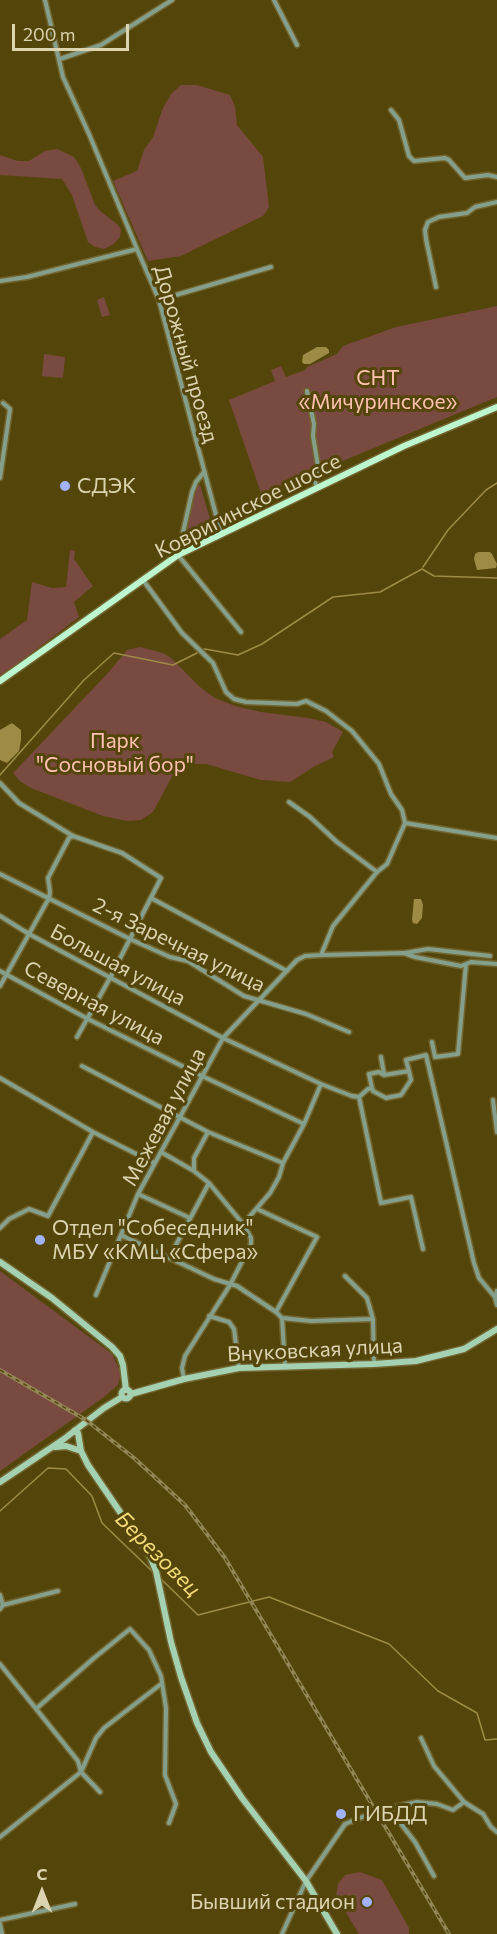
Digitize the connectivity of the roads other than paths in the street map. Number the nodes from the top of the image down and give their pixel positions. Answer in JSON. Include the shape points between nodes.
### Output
{"nodes":[{"id":1,"x":45,"y":0,"type":"edge"},
{"id":2,"x":172,"y":0,"type":"edge"},
{"id":3,"x":274,"y":0,"type":"edge"},
{"id":4,"x":297,"y":45,"type":"dead end"},
{"id":5,"x":60,"y":59,"type":"junction"},
{"id":6,"x":392,"y":110,"type":"dead end"},
{"id":7,"x":497,"y":177,"type":"edge"},
{"id":8,"x":497,"y":202,"type":"edge"},
{"id":9,"x":137,"y":249,"type":"junction"},
{"id":10,"x":271,"y":267,"type":"dead end"},
{"id":11,"x":0,"y":281,"type":"edge"},
{"id":12,"x":436,"y":287,"type":"dead end"},
{"id":13,"x":159,"y":300,"type":"junction"},
{"id":14,"x":307,"y":391,"type":"dead end"},
{"id":15,"x":3,"y":403,"type":"dead end"},
{"id":16,"x":497,"y":407,"type":"edge"},
{"id":17,"x":204,"y":472,"type":"junction"},
{"id":18,"x":0,"y":478,"type":"edge"},
{"id":19,"x":318,"y":489,"type":"junction"},
{"id":20,"x":221,"y":534,"type":"junction"},
{"id":21,"x":178,"y":555,"type":"junction"},
{"id":22,"x":142,"y":579,"type":"junction"},
{"id":23,"x":241,"y":632,"type":"dead end"},
{"id":24,"x":0,"y":681,"type":"edge"},
{"id":25,"x":0,"y":783,"type":"edge"},
{"id":26,"x":289,"y":802,"type":"dead end"},
{"id":27,"x":405,"y":823,"type":"junction"},
{"id":28,"x":73,"y":836,"type":"junction"},
{"id":29,"x":497,"y":838,"type":"edge"},
{"id":30,"x":377,"y":872,"type":"junction"},
{"id":31,"x":0,"y":874,"type":"edge"},
{"id":32,"x":49,"y":898,"type":"junction"},
{"id":33,"x":151,"y":898,"type":"junction"},
{"id":34,"x":0,"y":915,"type":"edge"},
{"id":35,"x":29,"y":934,"type":"junction"},
{"id":36,"x":130,"y":939,"type":"junction"},
{"id":37,"x":405,"y":953,"type":"junction"},
{"id":38,"x":321,"y":955,"type":"junction"},
{"id":39,"x":490,"y":956,"type":"dead end"},
{"id":40,"x":466,"y":963,"type":"junction"},
{"id":41,"x":497,"y":964,"type":"edge"},
{"id":42,"x":0,"y":971,"type":"edge"},
{"id":43,"x":287,"y":971,"type":"junction"},
{"id":44,"x":6,"y":974,"type":"junction"},
{"id":45,"x":110,"y":978,"type":"junction"},
{"id":46,"x":0,"y":986,"type":"edge"},
{"id":47,"x":258,"y":1001,"type":"junction"},
{"id":48,"x":88,"y":1019,"type":"junction"},
{"id":49,"x":349,"y":1032,"type":"dead end"},
{"id":50,"x":77,"y":1037,"type":"dead end"},
{"id":51,"x":223,"y":1038,"type":"junction"},
{"id":52,"x":432,"y":1042,"type":"dead end"},
{"id":53,"x":381,"y":1057,"type":"dead end"},
{"id":54,"x":82,"y":1066,"type":"dead end"},
{"id":55,"x":409,"y":1071,"type":"junction"},
{"id":56,"x":384,"y":1075,"type":"junction"},
{"id":57,"x":202,"y":1076,"type":"junction"},
{"id":58,"x":0,"y":1078,"type":"edge"},
{"id":59,"x":321,"y":1084,"type":"junction"},
{"id":60,"x":372,"y":1088,"type":"junction"},
{"id":61,"x":359,"y":1097,"type":"junction"},
{"id":62,"x":493,"y":1100,"type":"dead end"},
{"id":63,"x":179,"y":1118,"type":"junction"},
{"id":64,"x":304,"y":1124,"type":"junction"},
{"id":65,"x":93,"y":1132,"type":"junction"},
{"id":66,"x":208,"y":1132,"type":"junction"},
{"id":67,"x":497,"y":1132,"type":"edge"},
{"id":68,"x":161,"y":1152,"type":"junction"},
{"id":69,"x":154,"y":1163,"type":"junction"},
{"id":70,"x":283,"y":1163,"type":"junction"},
{"id":71,"x":194,"y":1171,"type":"junction"},
{"id":72,"x":209,"y":1183,"type":"junction"},
{"id":73,"x":138,"y":1194,"type":"junction"},
{"id":74,"x":256,"y":1209,"type":"junction"},
{"id":75,"x":190,"y":1218,"type":"junction"},
{"id":76,"x":243,"y":1224,"type":"junction"},
{"id":77,"x":0,"y":1228,"type":"edge"},
{"id":78,"x":121,"y":1235,"type":"junction"},
{"id":79,"x":423,"y":1249,"type":"dead end"},
{"id":80,"x":169,"y":1258,"type":"junction"},
{"id":81,"x":0,"y":1262,"type":"edge"},
{"id":82,"x":345,"y":1276,"type":"dead end"},
{"id":83,"x":231,"y":1285,"type":"junction"},
{"id":84,"x":497,"y":1291,"type":"edge"},
{"id":85,"x":96,"y":1295,"type":"dead end"},
{"id":86,"x":495,"y":1298,"type":"junction"},
{"id":87,"x":497,"y":1305,"type":"edge"},
{"id":88,"x":276,"y":1312,"type":"junction"},
{"id":89,"x":209,"y":1316,"type":"junction"},
{"id":90,"x":282,"y":1318,"type":"junction"},
{"id":91,"x":373,"y":1319,"type":"junction"},
{"id":92,"x":497,"y":1329,"type":"edge"},
{"id":93,"x":374,"y":1364,"type":"junction"},
{"id":94,"x":285,"y":1366,"type":"junction"},
{"id":95,"x":239,"y":1368,"type":"junction"},
{"id":96,"x":184,"y":1379,"type":"junction"},
{"id":97,"x":127,"y":1394,"type":"junction"},
{"id":98,"x":74,"y":1436,"type":"junction"},
{"id":99,"x":49,"y":1449,"type":"junction"},
{"id":100,"x":81,"y":1451,"type":"junction"},
{"id":101,"x":0,"y":1482,"type":"edge"},
{"id":102,"x":58,"y":1591,"type":"dead end"},
{"id":103,"x":0,"y":1595,"type":"edge"},
{"id":104,"x":1,"y":1607,"type":"edge"},
{"id":105,"x":0,"y":1664,"type":"edge"},
{"id":106,"x":160,"y":1684,"type":"junction"},
{"id":107,"x":37,"y":1708,"type":"junction"},
{"id":108,"x":421,"y":1738,"type":"dead end"},
{"id":109,"x":81,"y":1772,"type":"junction"},
{"id":110,"x":100,"y":1791,"type":"dead end"},
{"id":111,"x":464,"y":1802,"type":"junction"},
{"id":112,"x":388,"y":1808,"type":"junction"},
{"id":113,"x":169,"y":1823,"type":"dead end"},
{"id":114,"x":497,"y":1832,"type":"edge"},
{"id":115,"x":0,"y":1837,"type":"edge"},
{"id":116,"x":434,"y":1876,"type":"dead end"},
{"id":117,"x":306,"y":1881,"type":"junction"},
{"id":118,"x":75,"y":1904,"type":"dead end"},
{"id":119,"x":0,"y":1922,"type":"edge"},
{"id":120,"x":2,"y":1934,"type":"edge"},
{"id":121,"x":282,"y":1934,"type":"edge"},
{"id":122,"x":337,"y":1934,"type":"edge"}],
"edges":[{"from":1,"to":5,"type":"street"},
{"from":2,"to":5,"type":"street","via":[[101,45]]},
{"from":3,"to":4,"type":"street"},
{"from":5,"to":9,"type":"street","via":[[63,77]]},
{"from":6,"to":7,"type":"street","via":[[414,161],[445,158],[465,178]]},
{"from":8,"to":12,"type":"street","via":[[428,222],[426,238]]},
{"from":9,"to":11,"type":"street","name":"Дорожный проезд"},
{"from":9,"to":13,"type":"street","name":"Дорожный проезд"},
{"from":10,"to":13,"type":"street"},
{"from":13,"to":17,"type":"street","name":"Дорожный проезд"},
{"from":14,"to":19,"type":"street","via":[[314,424]]},
{"from":15,"to":18,"type":"street","via":[[10,410]]},
{"from":16,"to":19,"type":"main road","name":"Ковригинское шоссе","via":[[404,446]]},
{"from":17,"to":20,"type":"street","name":"Дорожный проезд"},
{"from":17,"to":21,"type":"street","via":[[192,492]]},
{"from":19,"to":20,"type":"main road","name":"Ковригинское шоссе"},
{"from":20,"to":21,"type":"main road","name":"Ковригинское шоссе"},
{"from":21,"to":22,"type":"main road","name":"Ковригинское шоссе"},
{"from":21,"to":23,"type":"street"},
{"from":22,"to":24,"type":"main road","name":"Ковригинское шоссе"},
{"from":22,"to":27,"type":"street","via":[[182,633],[213,663],[226,692],[234,699],[297,704],[306,701],[352,731],[380,764]]},
{"from":25,"to":28,"type":"street","via":[[20,802]]},
{"from":26,"to":30,"type":"street"},
{"from":27,"to":29,"type":"street"},
{"from":27,"to":30,"type":"street","via":[[387,864]]},
{"from":28,"to":32,"type":"street","via":[[52,867]]},
{"from":28,"to":33,"type":"street","via":[[122,853],[156,873],[161,878]]},
{"from":30,"to":38,"type":"street","via":[[333,926]]},
{"from":31,"to":32,"type":"street","name":"2-я Заречная улица"},
{"from":32,"to":35,"type":"street"},
{"from":32,"to":36,"type":"street","name":"2-я Заречная улица"},
{"from":33,"to":36,"type":"street"},
{"from":33,"to":43,"type":"street"},
{"from":34,"to":35,"type":"street","name":"Большая улица"},
{"from":35,"to":44,"type":"street"},
{"from":35,"to":45,"type":"street","name":"Большая улица"},
{"from":36,"to":45,"type":"street"},
{"from":36,"to":47,"type":"street","name":"2-я Заречная улица","via":[[188,961]]},
{"from":37,"to":38,"type":"street","name":"Межевая улица"},
{"from":37,"to":39,"type":"street","via":[[428,949]]},
{"from":37,"to":40,"type":"street","via":[[461,966]]},
{"from":38,"to":43,"type":"street","name":"Межевая улица","via":[[300,958]]},
{"from":40,"to":41,"type":"street"},
{"from":40,"to":52,"type":"street","via":[[458,1054],[435,1057]]},
{"from":42,"to":44,"type":"street","name":"Северная улица"},
{"from":43,"to":47,"type":"street","name":"Межевая улица"},
{"from":44,"to":46,"type":"street"},
{"from":44,"to":48,"type":"street","name":"Северная улица"},
{"from":45,"to":48,"type":"street"},
{"from":45,"to":51,"type":"street","name":"Большая улица"},
{"from":47,"to":49,"type":"street","name":"2-я Заречная улица","via":[[306,1014]]},
{"from":47,"to":51,"type":"street","name":"Межевая улица"},
{"from":48,"to":50,"type":"street"},
{"from":48,"to":57,"type":"street","name":"Северная улица"},
{"from":51,"to":57,"type":"street","name":"Межевая улица"},
{"from":51,"to":59,"type":"street","name":"Большая улица"},
{"from":53,"to":56,"type":"street"},
{"from":54,"to":63,"type":"street"},
{"from":55,"to":56,"type":"street"},
{"from":55,"to":60,"type":"street","via":[[411,1080],[401,1095],[386,1098]]},
{"from":55,"to":86,"type":"street","via":[[406,1060],[426,1055],[474,1263],[479,1278]]},
{"from":56,"to":60,"type":"street","via":[[369,1074]]},
{"from":57,"to":63,"type":"street","name":"Межевая улица"},
{"from":57,"to":64,"type":"street","name":"Северная улица"},
{"from":58,"to":65,"type":"street"},
{"from":59,"to":61,"type":"street","name":"Большая улица"},
{"from":59,"to":64,"type":"street"},
{"from":60,"to":61,"type":"street"},
{"from":61,"to":79,"type":"street","via":[[381,1203],[411,1197]]},
{"from":62,"to":67,"type":"street"},
{"from":63,"to":66,"type":"street"},
{"from":63,"to":68,"type":"street","name":"Межевая улица"},
{"from":64,"to":70,"type":"street"},
{"from":65,"to":69,"type":"street"},
{"from":65,"to":77,"type":"street","via":[[48,1216],[29,1209]]},
{"from":66,"to":70,"type":"street"},
{"from":66,"to":71,"type":"street","via":[[194,1158]]},
{"from":68,"to":69,"type":"street","name":"Межевая улица"},
{"from":68,"to":71,"type":"street"},
{"from":69,"to":73,"type":"street","name":"Межевая улица"},
{"from":70,"to":74,"type":"street","via":[[270,1193]]},
{"from":71,"to":72,"type":"street"},
{"from":72,"to":75,"type":"street"},
{"from":72,"to":76,"type":"street"},
{"from":73,"to":75,"type":"street"},
{"from":73,"to":78,"type":"street","name":"Межевая улица"},
{"from":74,"to":76,"type":"street"},
{"from":74,"to":88,"type":"street","via":[[317,1237]]},
{"from":75,"to":80,"type":"street"},
{"from":76,"to":83,"type":"street","via":[[251,1244]]},
{"from":78,"to":80,"type":"street"},
{"from":78,"to":85,"type":"street","name":"Межевая улица"},
{"from":80,"to":83,"type":"street"},
{"from":81,"to":97,"type":"main road","via":[[112,1347],[123,1365]]},
{"from":82,"to":91,"type":"street","via":[[367,1298]]},
{"from":83,"to":88,"type":"street"},
{"from":83,"to":89,"type":"street"},
{"from":84,"to":86,"type":"street"},
{"from":86,"to":87,"type":"street"},
{"from":88,"to":90,"type":"street"},
{"from":89,"to":95,"type":"street","via":[[229,1322],[234,1329]]},
{"from":89,"to":96,"type":"street","via":[[185,1356]]},
{"from":90,"to":91,"type":"street"},
{"from":90,"to":94,"type":"street"},
{"from":91,"to":93,"type":"street"},
{"from":92,"to":93,"type":"main road","name":"Внуковская улица","via":[[453,1353]]},
{"from":93,"to":94,"type":"main road","name":"Внуковская улица"},
{"from":94,"to":95,"type":"main road","name":"Внуковская улица"},
{"from":95,"to":96,"type":"main road","name":"Внуковская улица"},
{"from":96,"to":97,"type":"main road","name":"Внуковская улица"},
{"from":97,"to":98,"type":"main road","name":"Внуковская улица","via":[[104,1408]]},
{"from":98,"to":99,"type":"main road","name":"Внуковская улица"},
{"from":98,"to":100,"type":"main road"},
{"from":99,"to":100,"type":"main road","via":[[66,1446]]},
{"from":99,"to":101,"type":"main road","name":"Внуковская улица"},
{"from":100,"to":117,"type":"main road","via":[[150,1556],[181,1677],[211,1752]]},
{"from":102,"to":104,"type":"street"},
{"from":103,"to":104,"type":"street"},
{"from":105,"to":107,"type":"street"},
{"from":106,"to":107,"type":"street","via":[[149,1650],[130,1629]]},
{"from":106,"to":109,"type":"street","via":[[104,1728]]},
{"from":106,"to":113,"type":"street","via":[[166,1708],[165,1775],[176,1804]]},
{"from":107,"to":109,"type":"street","via":[[78,1761]]},
{"from":108,"to":111,"type":"street","via":[[434,1766]]},
{"from":109,"to":110,"type":"street"},
{"from":109,"to":115,"type":"street"},
{"from":111,"to":112,"type":"street","via":[[453,1810],[417,1802]]},
{"from":111,"to":114,"type":"street","via":[[483,1814]]},
{"from":112,"to":116,"type":"street","via":[[415,1842]]},
{"from":112,"to":117,"type":"street","via":[[345,1824]]},
{"from":117,"to":121,"type":"street"},
{"from":117,"to":122,"type":"main road"},
{"from":118,"to":119,"type":"street"},
{"from":119,"to":120,"type":"street"}]}
